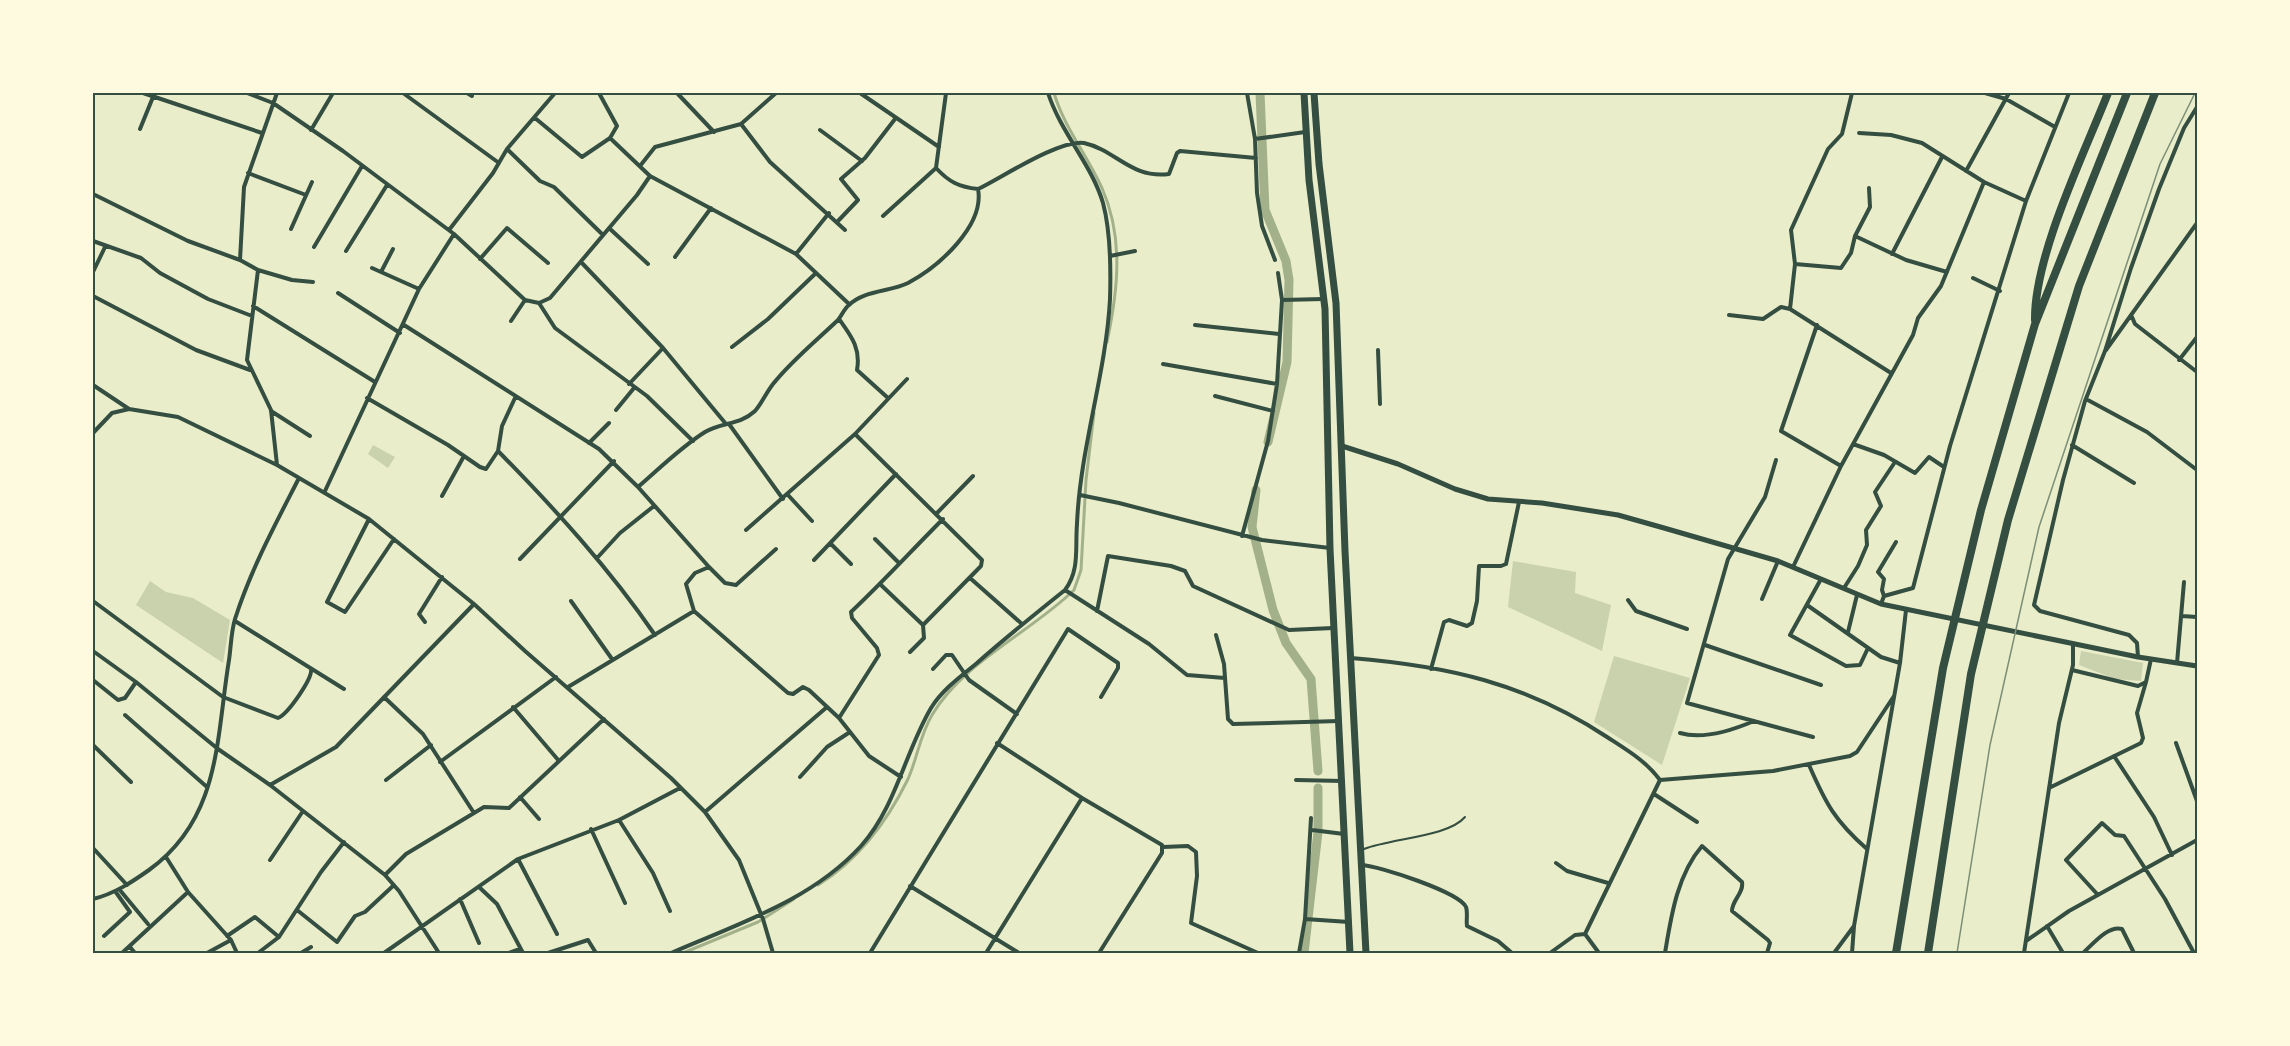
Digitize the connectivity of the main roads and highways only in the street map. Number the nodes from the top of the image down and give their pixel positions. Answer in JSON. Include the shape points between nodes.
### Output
{"nodes":[{"id":1,"x":1304,"y":93,"type":"edge"},
{"id":2,"x":1314,"y":93,"type":"edge"},
{"id":3,"x":2108,"y":93,"type":"edge"},
{"id":4,"x":2127,"y":93,"type":"edge"},
{"id":5,"x":2155,"y":93,"type":"edge"},
{"id":6,"x":1321,"y":179,"type":"junction"},
{"id":7,"x":1309,"y":180,"type":"junction"},
{"id":8,"x":2035,"y":324,"type":"junction"},
{"id":9,"x":1328,"y":351,"type":"junction"},
{"id":10,"x":1338,"y":351,"type":"junction"},
{"id":11,"x":1330,"y":446,"type":"junction"},
{"id":12,"x":1342,"y":446,"type":"junction"},
{"id":13,"x":1356,"y":771,"type":"junction"},
{"id":14,"x":1342,"y":772,"type":"junction"},
{"id":15,"x":1358,"y":798,"type":"junction"},
{"id":16,"x":1344,"y":800,"type":"junction"},
{"id":17,"x":1350,"y":953,"type":"edge"},
{"id":18,"x":1366,"y":953,"type":"edge"},
{"id":19,"x":1896,"y":953,"type":"edge"},
{"id":20,"x":1928,"y":953,"type":"edge"}],
"edges":[{"from":1,"to":7,"type":"highway"},
{"from":2,"to":6,"type":"highway"},
{"from":3,"to":8,"type":"highway","via":[[2054,231],[2034,299]]},
{"from":4,"to":8,"type":"highway"},
{"from":5,"to":20,"type":"highway","via":[[2079,286],[2008,520],[1971,674]]},
{"from":6,"to":7,"type":"highway"},
{"from":6,"to":10,"type":"highway"},
{"from":7,"to":9,"type":"highway"},
{"from":8,"to":19,"type":"highway","via":[[1981,510],[1943,668]]},
{"from":9,"to":10,"type":"highway"},
{"from":9,"to":11,"type":"highway"},
{"from":10,"to":12,"type":"highway"},
{"from":11,"to":12,"type":"highway"},
{"from":11,"to":14,"type":"highway","via":[[1330,549]]},
{"from":12,"to":13,"type":"highway"},
{"from":13,"to":14,"type":"highway"},
{"from":13,"to":15,"type":"highway"},
{"from":14,"to":16,"type":"highway"},
{"from":15,"to":16,"type":"highway"},
{"from":15,"to":18,"type":"highway"},
{"from":16,"to":17,"type":"highway"}]}
